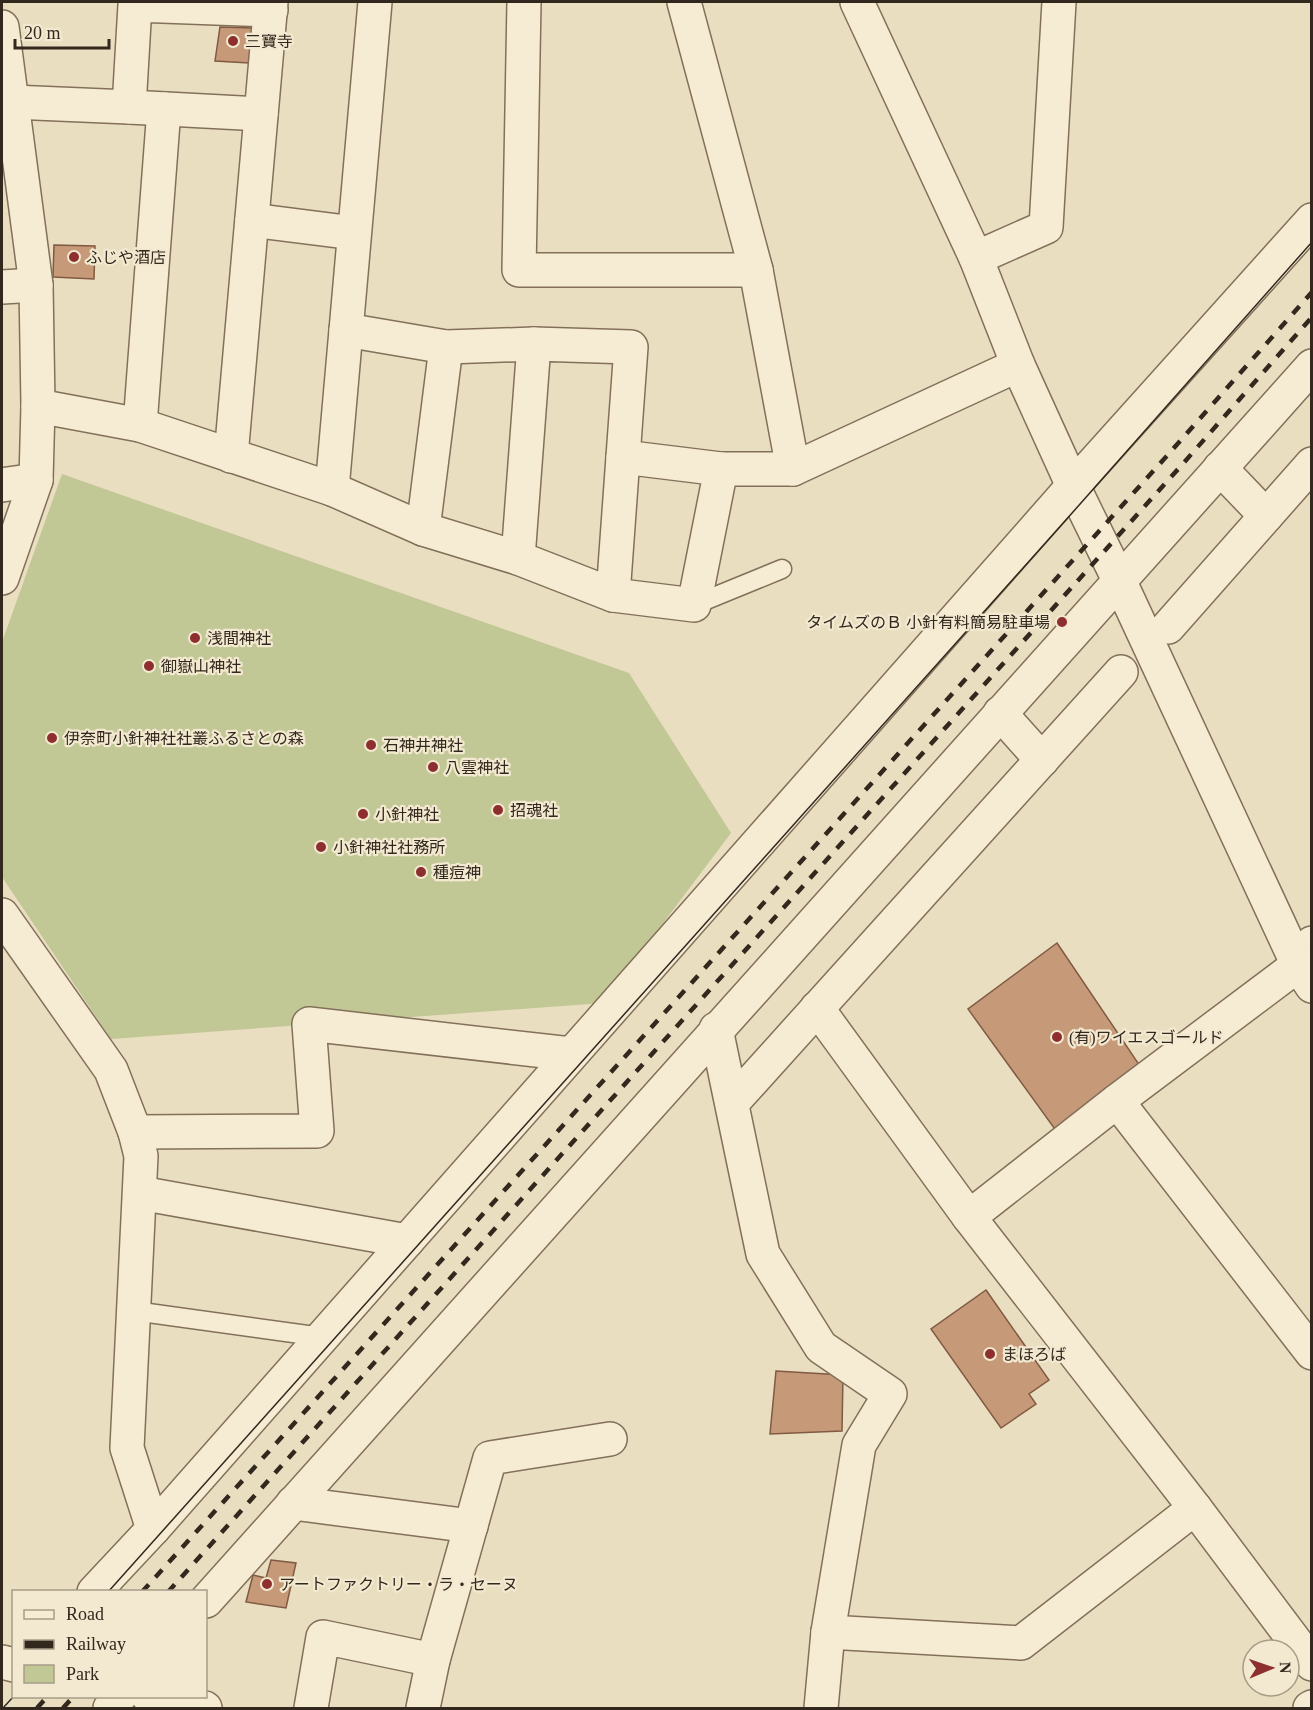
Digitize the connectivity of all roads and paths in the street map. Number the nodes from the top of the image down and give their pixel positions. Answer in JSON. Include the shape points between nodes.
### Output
{"nodes":[{"id":1,"x":375,"y":2,"type":"edge"},
{"id":2,"x":524,"y":2,"type":"edge"},
{"id":3,"x":684,"y":2,"type":"edge"},
{"id":4,"x":857,"y":2,"type":"edge"},
{"id":5,"x":1059,"y":2,"type":"edge"},
{"id":6,"x":271,"y":6,"type":"edge"},
{"id":7,"x":3,"y":46,"type":"edge"},
{"id":8,"x":12,"y":102,"type":"junction"},
{"id":9,"x":129,"y":107,"type":"junction"},
{"id":10,"x":164,"y":109,"type":"junction"},
{"id":11,"x":261,"y":114,"type":"junction"},
{"id":12,"x":252,"y":220,"type":"junction"},
{"id":13,"x":1311,"y":220,"type":"edge"},
{"id":14,"x":354,"y":233,"type":"junction"},
{"id":15,"x":976,"y":258,"type":"junction"},
{"id":16,"x":756,"y":270,"type":"junction"},
{"id":17,"x":36,"y":285,"type":"junction"},
{"id":18,"x":2,"y":287,"type":"edge"},
{"id":19,"x":346,"y":330,"type":"junction"},
{"id":20,"x":534,"y":344,"type":"junction"},
{"id":21,"x":446,"y":347,"type":"junction"},
{"id":22,"x":1018,"y":365,"type":"junction"},
{"id":23,"x":1311,"y":366,"type":"edge"},
{"id":24,"x":38,"y":406,"type":"junction"},
{"id":25,"x":140,"y":425,"type":"junction"},
{"id":26,"x":231,"y":456,"type":"junction"},
{"id":27,"x":623,"y":456,"type":"junction"},
{"id":28,"x":1311,"y":464,"type":"edge"},
{"id":29,"x":1220,"y":468,"type":"junction"},
{"id":30,"x":721,"y":469,"type":"junction"},
{"id":31,"x":793,"y":469,"type":"junction"},
{"id":32,"x":36,"y":480,"type":"junction"},
{"id":33,"x":2,"y":485,"type":"edge"},
{"id":34,"x":1073,"y":486,"type":"junction"},
{"id":35,"x":332,"y":489,"type":"junction"},
{"id":36,"x":1266,"y":516,"type":"junction"},
{"id":37,"x":423,"y":529,"type":"junction"},
{"id":38,"x":518,"y":558,"type":"junction"},
{"id":39,"x":782,"y":569,"type":"dead end"},
{"id":40,"x":2,"y":578,"type":"edge"},
{"id":41,"x":1119,"y":580,"type":"junction"},
{"id":42,"x":613,"y":595,"type":"junction"},
{"id":43,"x":694,"y":605,"type":"junction"},
{"id":44,"x":1168,"y":627,"type":"dead end"},
{"id":45,"x":1121,"y":672,"type":"dead end"},
{"id":46,"x":1000,"y":713,"type":"junction"},
{"id":47,"x":1042,"y":760,"type":"junction"},
{"id":48,"x":2,"y":915,"type":"edge"},
{"id":49,"x":1307,"y":965,"type":"edge"},
{"id":50,"x":817,"y":1008,"type":"junction"},
{"id":51,"x":716,"y":1029,"type":"junction"},
{"id":52,"x":571,"y":1054,"type":"junction"},
{"id":53,"x":1117,"y":1101,"type":"junction"},
{"id":54,"x":732,"y":1103,"type":"junction"},
{"id":55,"x":135,"y":1132,"type":"junction"},
{"id":56,"x":140,"y":1193,"type":"junction"},
{"id":57,"x":969,"y":1218,"type":"junction"},
{"id":58,"x":407,"y":1241,"type":"junction"},
{"id":59,"x":134,"y":1311,"type":"junction"},
{"id":60,"x":322,"y":1337,"type":"junction"},
{"id":61,"x":1311,"y":1353,"type":"edge"},
{"id":62,"x":610,"y":1439,"type":"dead end"},
{"id":63,"x":293,"y":1503,"type":"junction"},
{"id":64,"x":1194,"y":1508,"type":"junction"},
{"id":65,"x":471,"y":1526,"type":"junction"},
{"id":66,"x":153,"y":1529,"type":"junction"},
{"id":67,"x":96,"y":1590,"type":"edge"},
{"id":68,"x":207,"y":1600,"type":"edge"},
{"id":69,"x":828,"y":1632,"type":"junction"},
{"id":70,"x":433,"y":1660,"type":"junction"},
{"id":71,"x":1311,"y":1664,"type":"edge"},
{"id":72,"x":158,"y":1698,"type":"edge"},
{"id":73,"x":205,"y":1708,"type":"edge"},
{"id":74,"x":311,"y":1708,"type":"edge"},
{"id":75,"x":423,"y":1708,"type":"edge"},
{"id":76,"x":821,"y":1708,"type":"edge"}],
"edges":[{"from":1,"to":14,"type":"street"},
{"from":2,"to":16,"type":"street","via":[[519,270]]},
{"from":3,"to":16,"type":"street"},
{"from":4,"to":15,"type":"street"},
{"from":5,"to":15,"type":"street","via":[[1046,227]]},
{"from":6,"to":9,"type":"street","via":[[135,6]]},
{"from":6,"to":11,"type":"street"},
{"from":7,"to":8,"type":"street"},
{"from":8,"to":9,"type":"street"},
{"from":8,"to":17,"type":"street"},
{"from":9,"to":10,"type":"street"},
{"from":10,"to":11,"type":"street"},
{"from":10,"to":25,"type":"street"},
{"from":11,"to":12,"type":"street"},
{"from":12,"to":14,"type":"street"},
{"from":12,"to":26,"type":"street"},
{"from":13,"to":34,"type":"street"},
{"from":14,"to":19,"type":"street"},
{"from":15,"to":22,"type":"street"},
{"from":16,"to":31,"type":"street"},
{"from":17,"to":18,"type":"street"},
{"from":17,"to":24,"type":"street"},
{"from":19,"to":21,"type":"street"},
{"from":19,"to":35,"type":"street"},
{"from":20,"to":21,"type":"street"},
{"from":20,"to":27,"type":"street","via":[[631,347]]},
{"from":20,"to":38,"type":"street"},
{"from":21,"to":37,"type":"street"},
{"from":22,"to":31,"type":"street"},
{"from":22,"to":34,"type":"street"},
{"from":23,"to":29,"type":"street"},
{"from":24,"to":25,"type":"street"},
{"from":24,"to":32,"type":"street"},
{"from":25,"to":26,"type":"street"},
{"from":26,"to":35,"type":"street"},
{"from":27,"to":30,"type":"street"},
{"from":27,"to":42,"type":"street"},
{"from":28,"to":36,"type":"street"},
{"from":29,"to":36,"type":"street"},
{"from":29,"to":41,"type":"street"},
{"from":30,"to":31,"type":"street"},
{"from":30,"to":43,"type":"street"},
{"from":32,"to":33,"type":"street"},
{"from":32,"to":40,"type":"street"},
{"from":34,"to":41,"type":"street"},
{"from":34,"to":52,"type":"street"},
{"from":35,"to":37,"type":"street"},
{"from":36,"to":44,"type":"street"},
{"from":37,"to":38,"type":"street"},
{"from":38,"to":42,"type":"street"},
{"from":39,"to":43,"type":"lane"},
{"from":41,"to":46,"type":"street"},
{"from":41,"to":49,"type":"street"},
{"from":42,"to":43,"type":"street"},
{"from":45,"to":47,"type":"street"},
{"from":46,"to":47,"type":"street"},
{"from":46,"to":51,"type":"street"},
{"from":47,"to":50,"type":"street"},
{"from":48,"to":55,"type":"street","via":[[111,1070]]},
{"from":49,"to":53,"type":"street"},
{"from":50,"to":54,"type":"street"},
{"from":50,"to":57,"type":"street"},
{"from":51,"to":54,"type":"street"},
{"from":51,"to":63,"type":"street"},
{"from":52,"to":55,"type":"street","via":[[309,1024],[317,1131]]},
{"from":52,"to":58,"type":"street"},
{"from":53,"to":57,"type":"street"},
{"from":53,"to":61,"type":"street"},
{"from":54,"to":69,"type":"street","via":[[763,1254],[821,1347],[890,1394],[859,1445]]},
{"from":55,"to":56,"type":"street","via":[[141,1156]]},
{"from":56,"to":58,"type":"street"},
{"from":56,"to":59,"type":"street"},
{"from":57,"to":64,"type":"street"},
{"from":58,"to":60,"type":"street"},
{"from":59,"to":60,"type":"lane"},
{"from":59,"to":66,"type":"street","via":[[127,1448]]},
{"from":60,"to":66,"type":"street"},
{"from":62,"to":65,"type":"street","via":[[490,1458]]},
{"from":63,"to":65,"type":"street"},
{"from":63,"to":68,"type":"street"},
{"from":64,"to":69,"type":"street","via":[[1021,1642]]},
{"from":64,"to":71,"type":"street"},
{"from":65,"to":70,"type":"street"},
{"from":66,"to":67,"type":"street"},
{"from":69,"to":76,"type":"street"},
{"from":70,"to":74,"type":"street","via":[[323,1637]]},
{"from":70,"to":75,"type":"street"},
{"from":72,"to":73,"type":"street"}]}
